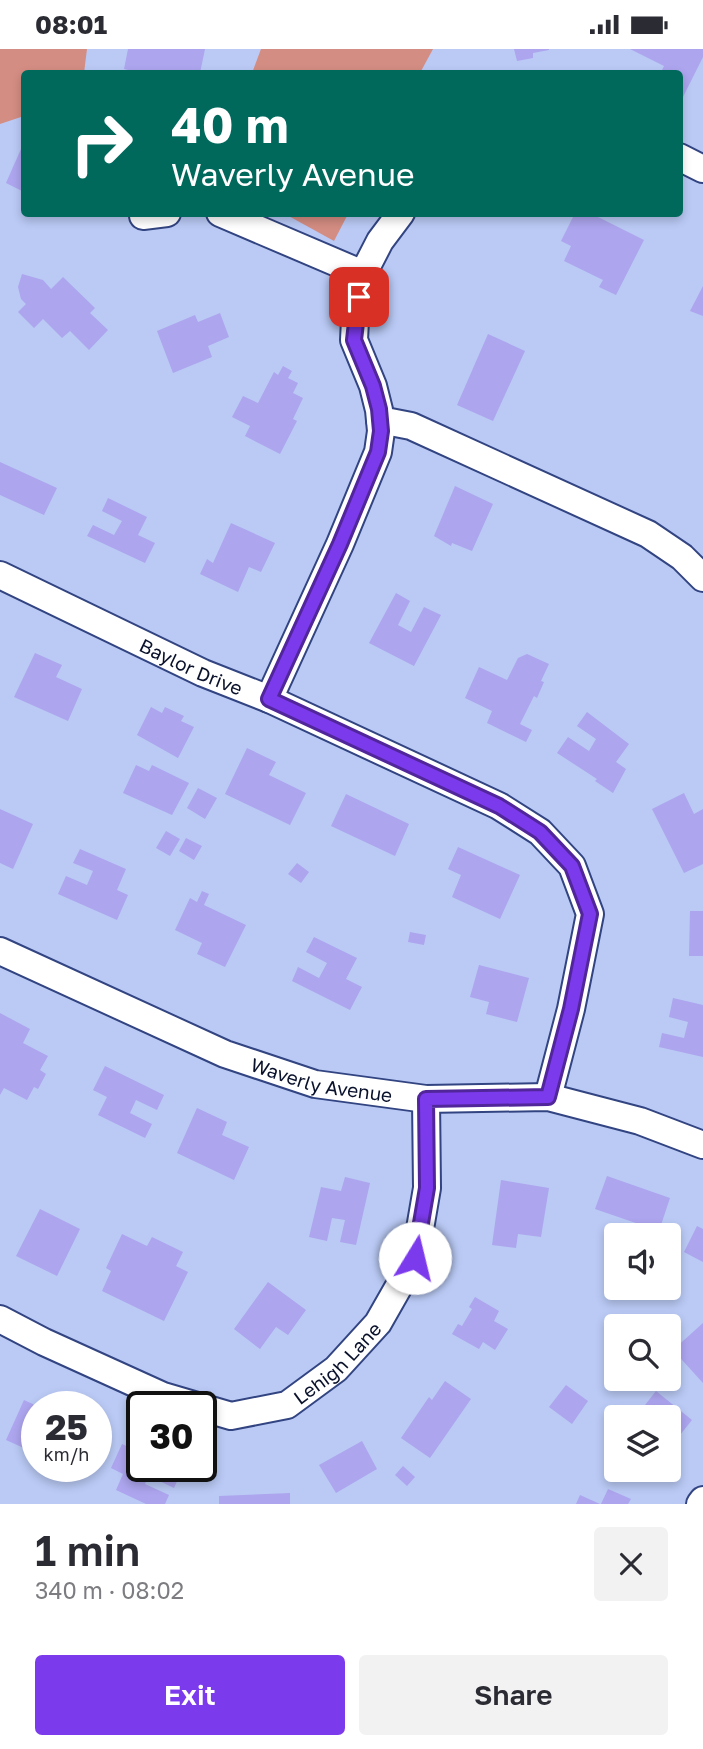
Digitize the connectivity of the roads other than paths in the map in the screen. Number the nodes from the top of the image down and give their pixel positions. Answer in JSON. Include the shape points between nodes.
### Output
{"nodes":[{"id":1,"x":683,"y":159,"type":"edge"},
{"id":2,"x":703,"y":169,"type":"edge"},
{"id":3,"x":229,"y":217,"type":"edge"},
{"id":4,"x":398,"y":217,"type":"edge"},
{"id":5,"x":363,"y":274,"type":"junction"},
{"id":6,"x":380,"y":420,"type":"junction"},
{"id":7,"x":0,"y":575,"type":"edge"},
{"id":8,"x":703,"y":578,"type":"edge"},
{"id":9,"x":269,"y":699,"type":"junction"},
{"id":10,"x":0,"y":951,"type":"edge"},
{"id":11,"x":548,"y":1097,"type":"junction"},
{"id":12,"x":426,"y":1099,"type":"junction"},
{"id":13,"x":703,"y":1145,"type":"edge"},
{"id":14,"x":0,"y":1319,"type":"edge"}],
"edges":[{"from":1,"to":2,"type":"street"},
{"from":3,"to":5,"type":"street"},
{"from":4,"to":5,"type":"street"},
{"from":5,"to":6,"type":"street","via":[[354,340],[373,386]]},
{"from":6,"to":8,"type":"street","via":[[411,426],[648,534]]},
{"from":6,"to":9,"type":"street","via":[[371,474]]},
{"from":7,"to":9,"type":"street","name":"Baylor Drive","via":[[203,673]]},
{"from":9,"to":11,"type":"street","name":"Baylor Drive","via":[[499,806],[540,832],[572,866],[590,914]]},
{"from":10,"to":12,"type":"street","name":"Waverly Avenue","via":[[225,1054],[315,1084]]},
{"from":11,"to":12,"type":"street","name":"Waverly Avenue"},
{"from":11,"to":13,"type":"street","name":"Waverly Avenue","via":[[640,1121]]},
{"from":12,"to":14,"type":"street","name":"Lehigh Lane","via":[[427,1188],[415,1258],[378,1324],[336,1369],[287,1405],[231,1416],[163,1396]]}]}
